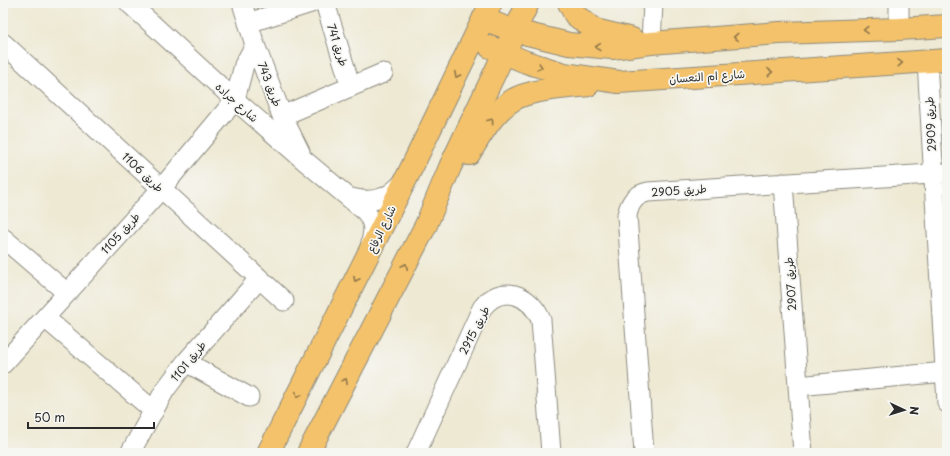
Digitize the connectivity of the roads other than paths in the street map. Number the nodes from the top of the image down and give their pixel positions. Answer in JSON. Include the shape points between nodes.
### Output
{"nodes":[{"id":1,"x":129,"y":3,"type":"edge"},
{"id":2,"x":242,"y":3,"type":"edge"},
{"id":3,"x":311,"y":3,"type":"edge"},
{"id":4,"x":324,"y":3,"type":"edge"},
{"id":5,"x":528,"y":3,"type":"edge"},
{"id":6,"x":569,"y":3,"type":"edge"},
{"id":7,"x":653,"y":3,"type":"edge"},
{"id":8,"x":899,"y":3,"type":"edge"},
{"id":9,"x":487,"y":11,"type":"edge"},
{"id":10,"x":248,"y":24,"type":"junction"},
{"id":11,"x":947,"y":26,"type":"edge"},
{"id":12,"x":899,"y":29,"type":"junction"},
{"id":13,"x":515,"y":30,"type":"junction"},
{"id":14,"x":474,"y":40,"type":"junction"},
{"id":15,"x":3,"y":43,"type":"edge"},
{"id":16,"x":650,"y":43,"type":"junction"},
{"id":17,"x":255,"y":45,"type":"junction"},
{"id":18,"x":503,"y":53,"type":"junction"},
{"id":19,"x":937,"y":60,"type":"edge"},
{"id":20,"x":383,"y":73,"type":"dead end"},
{"id":21,"x":619,"y":82,"type":"junction"},
{"id":22,"x":351,"y":87,"type":"junction"},
{"id":23,"x":235,"y":100,"type":"junction"},
{"id":24,"x":282,"y":116,"type":"junction"},
{"id":25,"x":305,"y":161,"type":"junction"},
{"id":26,"x":940,"y":173,"type":"edge"},
{"id":27,"x":408,"y":176,"type":"junction"},
{"id":28,"x":783,"y":183,"type":"junction"},
{"id":29,"x":161,"y":189,"type":"junction"},
{"id":30,"x":348,"y":197,"type":"junction"},
{"id":31,"x":426,"y":225,"type":"junction"},
{"id":32,"x":3,"y":238,"type":"edge"},
{"id":33,"x":368,"y":257,"type":"junction"},
{"id":34,"x":259,"y":279,"type":"junction"},
{"id":35,"x":67,"y":293,"type":"junction"},
{"id":36,"x":284,"y":301,"type":"dead end"},
{"id":37,"x":45,"y":318,"type":"junction"},
{"id":38,"x":186,"y":362,"type":"junction"},
{"id":39,"x":3,"y":364,"type":"edge"},
{"id":40,"x":945,"y":372,"type":"junction"},
{"id":41,"x":798,"y":386,"type":"junction"},
{"id":42,"x":249,"y":397,"type":"dead end"},
{"id":43,"x":947,"y":404,"type":"edge"},
{"id":44,"x":154,"y":411,"type":"junction"},
{"id":45,"x":130,"y":453,"type":"edge"},
{"id":46,"x":268,"y":453,"type":"edge"},
{"id":47,"x":308,"y":453,"type":"edge"},
{"id":48,"x":416,"y":453,"type":"edge"},
{"id":49,"x":552,"y":453,"type":"edge"},
{"id":50,"x":644,"y":453,"type":"edge"},
{"id":51,"x":803,"y":453,"type":"edge"}],
"edges":[{"from":1,"to":23,"type":"street","name":"شارع جراده"},
{"from":2,"to":10,"type":"street","name":"طريق 743"},
{"from":3,"to":10,"type":"street"},
{"from":4,"to":22,"type":"street","name":"طريق 741"},
{"from":5,"to":13,"type":"main road"},
{"from":6,"to":16,"type":"main road","via":[[575,15],[595,30]]},
{"from":7,"to":16,"type":"street"},
{"from":8,"to":12,"type":"street"},
{"from":9,"to":13,"type":"main road"},
{"from":9,"to":14,"type":"main road","name":"شارع الرفاع"},
{"from":10,"to":17,"type":"street","name":"طريق 743"},
{"from":11,"to":12,"type":"main road"},
{"from":12,"to":16,"type":"main road","one_way":true,"via":[[779,33]]},
{"from":16,"to":13,"type":"main road","one_way":true,"via":[[612,48],[584,46],[562,43]]},
{"from":13,"to":18,"type":"main road"},
{"from":14,"to":18,"type":"main road","name":"شارع ام النعسان"},
{"from":14,"to":27,"type":"main road","name":"شارع الرفاع","one_way":true},
{"from":15,"to":29,"type":"street","name":"طريق 1106"},
{"from":17,"to":23,"type":"street","via":[[244,65]]},
{"from":17,"to":24,"type":"street","name":"طريق 743"},
{"from":18,"to":21,"type":"main road","name":"شارع ام النعسان","one_way":true,"via":[[564,74]]},
{"from":18,"to":31,"type":"main road"},
{"from":21,"to":19,"type":"main road","name":"شارع ام النعسان","one_way":true},
{"from":19,"to":26,"type":"street","name":"طريق 2909"},
{"from":20,"to":22,"type":"street"},
{"from":31,"to":21,"type":"main road","one_way":true,"via":[[478,139],[498,112],[514,99],[533,92]]},
{"from":22,"to":24,"type":"street"},
{"from":23,"to":25,"type":"street","name":"شارع جراده"},
{"from":23,"to":29,"type":"street","name":"طريق 1105"},
{"from":24,"to":25,"type":"street","name":"طريق 743"},
{"from":25,"to":30,"type":"street","name":"شارع جراده"},
{"from":26,"to":28,"type":"street","name":"طريق 2905"},
{"from":26,"to":40,"type":"street","name":"طريق 2909"},
{"from":27,"to":30,"type":"street","via":[[397,189],[385,197],[362,201]]},
{"from":27,"to":33,"type":"main road","name":"شارع الرفاع"},
{"from":28,"to":41,"type":"street","name":"طريق 2907"},
{"from":28,"to":50,"type":"street","name":"طريق 2905","via":[[648,192],[632,200],[627,215]]},
{"from":29,"to":34,"type":"street","name":"طريق 1106"},
{"from":29,"to":35,"type":"street","name":"طريق 1105"},
{"from":30,"to":33,"type":"street","name":"شارع جراده","via":[[366,212],[372,221],[373,231]]},
{"from":47,"to":31,"type":"main road","one_way":true},
{"from":32,"to":35,"type":"street"},
{"from":33,"to":46,"type":"main road","name":"شارع الرفاع","one_way":true},
{"from":34,"to":36,"type":"street","name":"طريق 1106"},
{"from":34,"to":38,"type":"street","name":"طريق 1101"},
{"from":35,"to":37,"type":"street","name":"طريق 1105"},
{"from":37,"to":39,"type":"street","name":"طريق 1105"},
{"from":37,"to":44,"type":"street"},
{"from":38,"to":42,"type":"street"},
{"from":38,"to":44,"type":"street","name":"طريق 1101","via":[[165,390]]},
{"from":40,"to":41,"type":"street"},
{"from":40,"to":43,"type":"street","name":"طريق 2909"},
{"from":41,"to":51,"type":"street","name":"طريق 2907"},
{"from":44,"to":45,"type":"street","name":"طريق 1101"},
{"from":48,"to":49,"type":"street","name":"طريق 2915","via":[[482,308],[497,296],[510,294],[527,300],[541,320]]}]}
